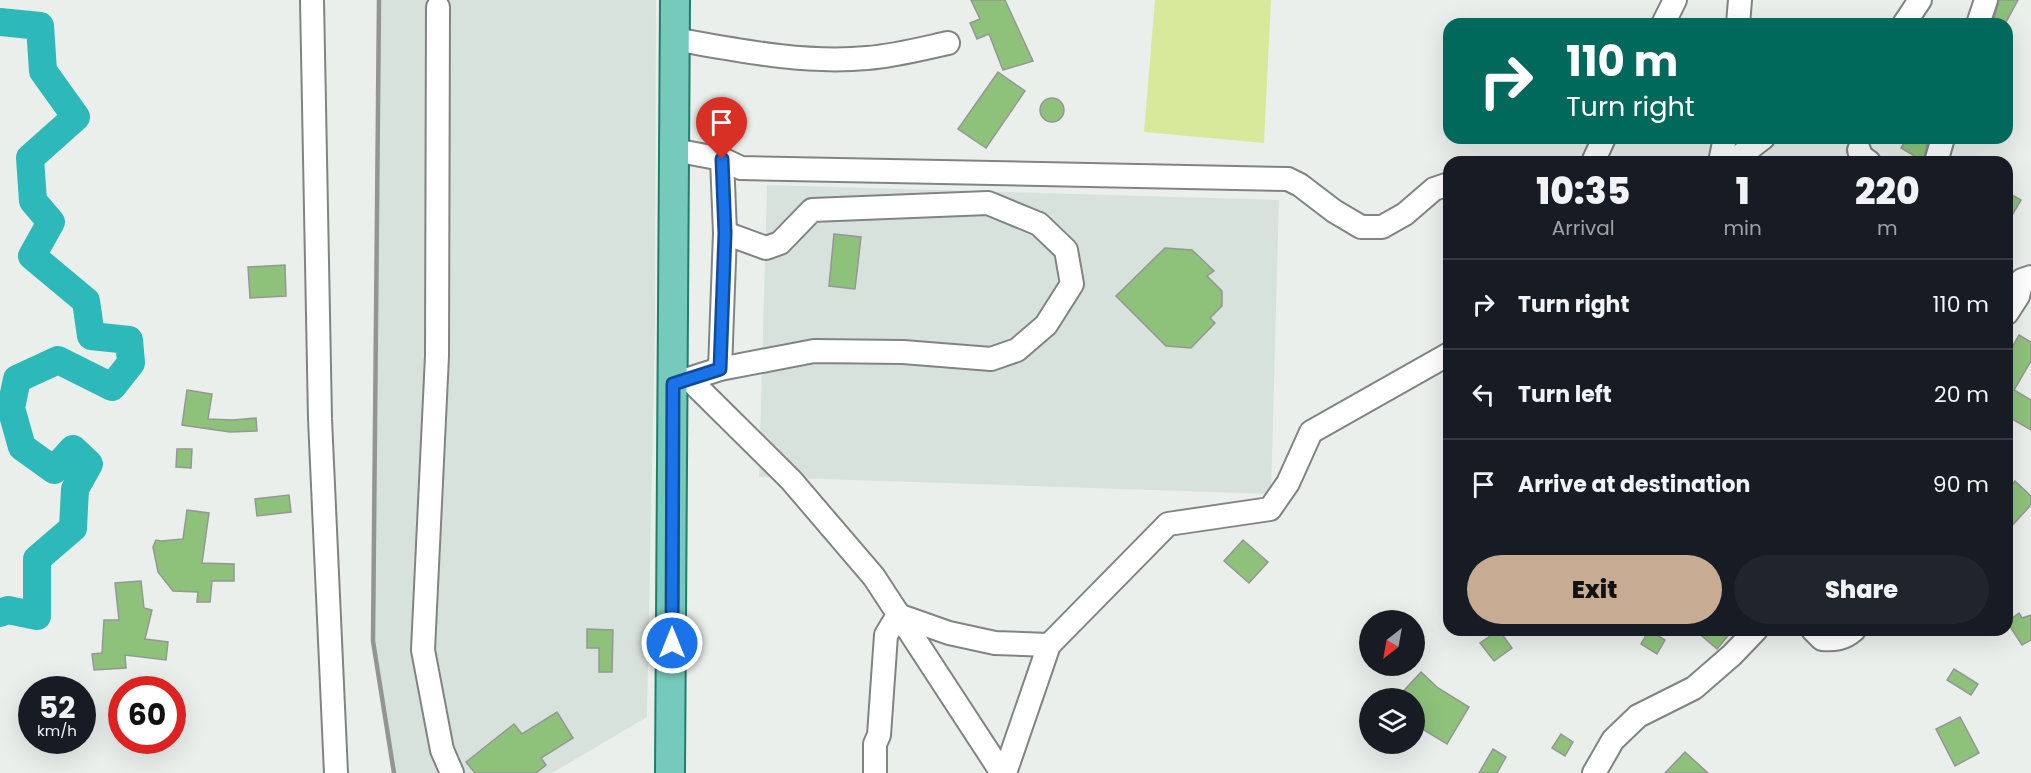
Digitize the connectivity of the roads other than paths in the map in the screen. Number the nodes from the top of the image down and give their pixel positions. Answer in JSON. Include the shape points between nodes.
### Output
{"nodes":[{"id":1,"x":312,"y":0,"type":"edge"},
{"id":2,"x":675,"y":0,"type":"edge"},
{"id":3,"x":1675,"y":0,"type":"edge"},
{"id":4,"x":1740,"y":0,"type":"edge"},
{"id":5,"x":1920,"y":0,"type":"edge"},
{"id":6,"x":1986,"y":0,"type":"edge"},
{"id":7,"x":438,"y":7,"type":"dead end"},
{"id":8,"x":1666,"y":18,"type":"edge"},
{"id":9,"x":1738,"y":18,"type":"edge"},
{"id":10,"x":1908,"y":18,"type":"edge"},
{"id":11,"x":1980,"y":18,"type":"edge"},
{"id":12,"x":674,"y":39,"type":"junction"},
{"id":13,"x":948,"y":43,"type":"dead end"},
{"id":14,"x":1755,"y":144,"type":"edge"},
{"id":15,"x":674,"y":150,"type":"junction"},
{"id":16,"x":1740,"y":156,"type":"edge"},
{"id":17,"x":722,"y":159,"type":"junction"},
{"id":18,"x":1443,"y":186,"type":"edge"},
{"id":19,"x":725,"y":233,"type":"junction"},
{"id":20,"x":2023,"y":278,"type":"edge"},
{"id":21,"x":2013,"y":304,"type":"edge"},
{"id":22,"x":1443,"y":357,"type":"edge"},
{"id":23,"x":720,"y":369,"type":"junction"},
{"id":24,"x":681,"y":382,"type":"junction"},
{"id":25,"x":898,"y":615,"type":"junction"},
{"id":26,"x":1750,"y":636,"type":"edge"},
{"id":27,"x":1819,"y":636,"type":"edge"},
{"id":28,"x":1846,"y":636,"type":"edge"},
{"id":29,"x":1049,"y":645,"type":"junction"},
{"id":30,"x":336,"y":773,"type":"edge"},
{"id":31,"x":452,"y":773,"type":"edge"},
{"id":32,"x":670,"y":773,"type":"edge"},
{"id":33,"x":875,"y":773,"type":"edge"},
{"id":34,"x":1003,"y":773,"type":"edge"},
{"id":35,"x":1594,"y":773,"type":"edge"}],
"edges":[{"from":1,"to":30,"type":"street","via":[[320,419]]},
{"from":2,"to":12,"type":"main road"},
{"from":3,"to":8,"type":"street"},
{"from":4,"to":9,"type":"street"},
{"from":5,"to":10,"type":"street"},
{"from":6,"to":11,"type":"street"},
{"from":7,"to":31,"type":"street","via":[[437,356],[423,650],[442,750]]},
{"from":12,"to":13,"type":"street","via":[[826,60],[902,54]]},
{"from":12,"to":15,"type":"main road"},
{"from":14,"to":16,"type":"street"},
{"from":15,"to":17,"type":"street"},
{"from":15,"to":24,"type":"main road"},
{"from":17,"to":18,"type":"street","via":[[741,168],[1287,179],[1361,227],[1382,227]]},
{"from":17,"to":19,"type":"street"},
{"from":19,"to":23,"type":"street"},
{"from":19,"to":23,"type":"street","via":[[766,248],[780,243],[812,210],[988,203],[1039,224],[1066,250],[1072,284],[1046,325],[1017,350],[991,359],[903,352],[814,351]]},
{"from":20,"to":21,"type":"street"},
{"from":22,"to":29,"type":"street","via":[[1311,432],[1288,483],[1270,508],[1168,524]]},
{"from":23,"to":24,"type":"street"},
{"from":24,"to":25,"type":"street","via":[[791,480],[874,577]]},
{"from":24,"to":32,"type":"main road"},
{"from":25,"to":29,"type":"street","via":[[994,643]]},
{"from":25,"to":33,"type":"street","via":[[886,635]]},
{"from":25,"to":34,"type":"street"},
{"from":26,"to":35,"type":"street","via":[[1694,688],[1638,716],[1613,740]]},
{"from":27,"to":28,"type":"street","via":[[1836,640]]},
{"from":29,"to":34,"type":"street"}]}
